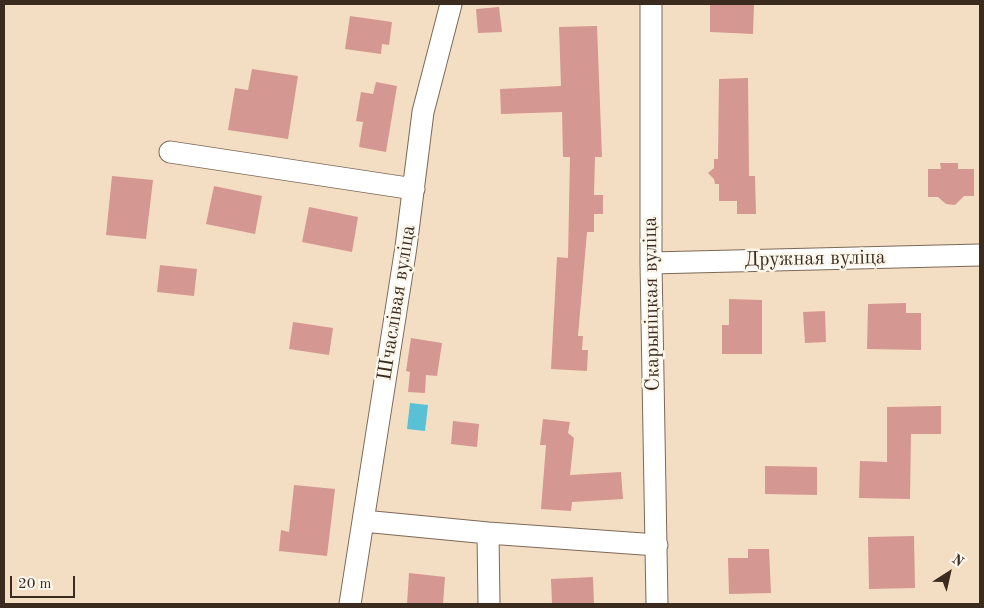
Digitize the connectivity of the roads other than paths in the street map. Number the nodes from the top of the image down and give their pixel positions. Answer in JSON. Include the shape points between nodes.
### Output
{"nodes":[{"id":1,"x":451,"y":4,"type":"edge"},
{"id":2,"x":651,"y":4,"type":"edge"},
{"id":3,"x":170,"y":152,"type":"dead end"},
{"id":4,"x":414,"y":189,"type":"junction"},
{"id":5,"x":980,"y":255,"type":"edge"},
{"id":6,"x":651,"y":263,"type":"junction"},
{"id":7,"x":363,"y":521,"type":"junction"},
{"id":8,"x":488,"y":533,"type":"junction"},
{"id":9,"x":657,"y":545,"type":"junction"},
{"id":10,"x":350,"y":604,"type":"edge"},
{"id":11,"x":489,"y":604,"type":"edge"},
{"id":12,"x":657,"y":604,"type":"edge"}],
"edges":[{"from":1,"to":4,"type":"street","name":"Шчаслівая вуліца","via":[[423,112]]},
{"from":2,"to":6,"type":"street","name":"Скарыніцкая вуліца"},
{"from":3,"to":4,"type":"street"},
{"from":4,"to":7,"type":"street","name":"Шчаслівая вуліца"},
{"from":5,"to":6,"type":"street","name":"Дружная вуліца"},
{"from":6,"to":9,"type":"street","name":"Скарыніцкая вуліца"},
{"from":7,"to":8,"type":"street"},
{"from":7,"to":10,"type":"street","name":"Шчаслівая вуліца"},
{"from":8,"to":9,"type":"street"},
{"from":8,"to":11,"type":"street"},
{"from":9,"to":12,"type":"street","name":"Скарыніцкая вуліца"}]}
